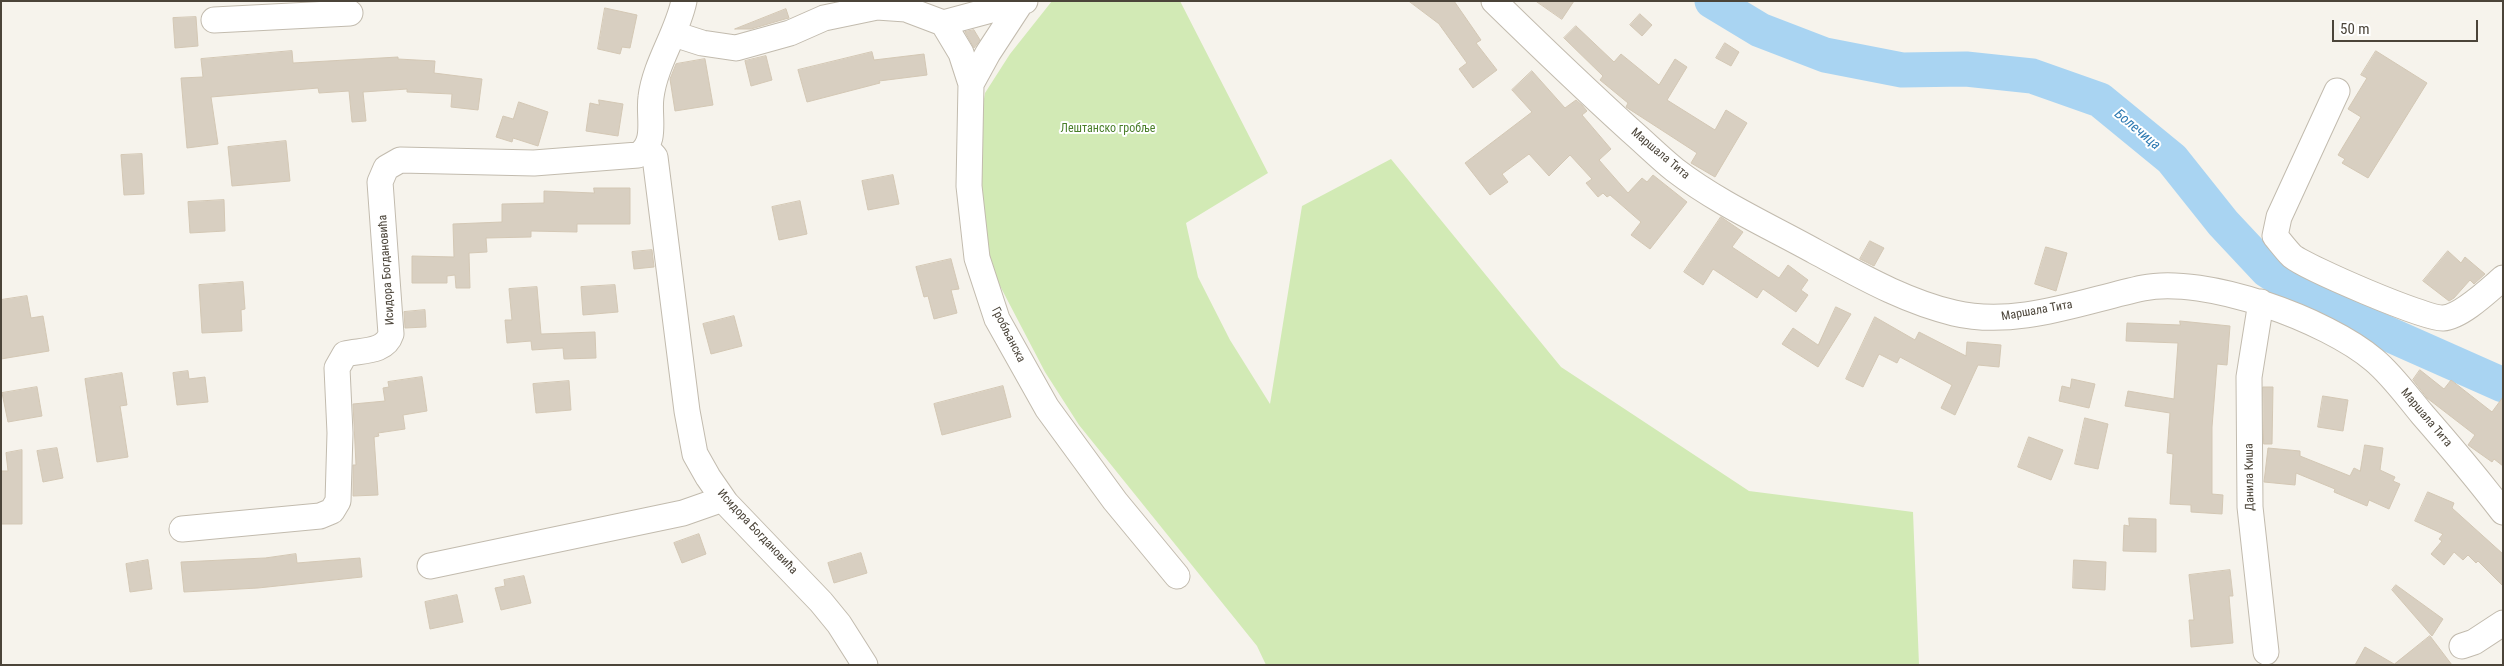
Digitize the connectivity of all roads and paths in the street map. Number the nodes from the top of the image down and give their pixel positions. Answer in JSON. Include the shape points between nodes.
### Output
{"nodes":[{"id":1,"x":684,"y":1,"type":"edge"},
{"id":2,"x":1494,"y":1,"type":"edge"},
{"id":3,"x":1023,"y":3,"type":"edge"},
{"id":4,"x":275,"y":9,"type":"edge"},
{"id":5,"x":824,"y":10,"type":"edge"},
{"id":6,"x":350,"y":13,"type":"dead end"},
{"id":7,"x":214,"y":20,"type":"dead end"},
{"id":8,"x":943,"y":23,"type":"junction"},
{"id":9,"x":674,"y":34,"type":"junction"},
{"id":10,"x":971,"y":84,"type":"junction"},
{"id":11,"x":2337,"y":90,"type":"dead end"},
{"id":12,"x":647,"y":148,"type":"junction"},
{"id":13,"x":2503,"y":278,"type":"edge"},
{"id":14,"x":2261,"y":302,"type":"junction"},
{"id":15,"x":724,"y":499,"type":"junction"},
{"id":16,"x":2503,"y":512,"type":"edge"},
{"id":17,"x":182,"y":529,"type":"dead end"},
{"id":18,"x":430,"y":566,"type":"dead end"},
{"id":19,"x":1177,"y":576,"type":"dead end"},
{"id":20,"x":2503,"y":623,"type":"edge"},
{"id":21,"x":2462,"y":646,"type":"dead end"},
{"id":22,"x":2266,"y":652,"type":"dead end"},
{"id":23,"x":865,"y":665,"type":"edge"}],
"edges":[{"from":1,"to":9,"type":"street","name":"Исидора Богдановића"},
{"from":2,"to":14,"type":"street","name":"Маршала Тита","via":[[1676,171],[1726,203],[1894,294],[1926,306],[1982,318],[2010,317],[2166,284],[2188,285]]},
{"from":3,"to":8,"type":"street"},
{"from":3,"to":10,"type":"street"},
{"from":4,"to":6,"type":"street"},
{"from":4,"to":7,"type":"street"},
{"from":5,"to":8,"type":"street","via":[[906,8]]},
{"from":5,"to":9,"type":"street","via":[[790,33],[736,48],[702,43]]},
{"from":8,"to":10,"type":"street","name":"Гробљанска","via":[[961,53]]},
{"from":9,"to":12,"type":"street","name":"Исидора Богдановића","via":[[653,84]]},
{"from":10,"to":19,"type":"street","name":"Гробљанска","via":[[969,186],[978,258],[997,319],[1047,408],[1115,501]]},
{"from":11,"to":13,"type":"street","via":[[2279,217],[2275,236],[2292,256],[2334,278],[2422,314],[2443,318],[2479,298]]},
{"from":12,"to":15,"type":"street","name":"Исидора Богдановића","via":[[655,158],[687,411],[696,454]]},
{"from":12,"to":17,"type":"street","name":"Исидора Богдановића","via":[[638,155],[623,157],[534,163],[400,160],[391,163],[380,182],[390,334],[383,345],[345,354],[338,364],[338,501],[332,511],[320,516]]},
{"from":14,"to":16,"type":"street","name":"Маршала Тита","via":[[2319,328],[2374,360]]},
{"from":14,"to":22,"type":"street","name":"Данила Киша","via":[[2249,377],[2250,507]]},
{"from":15,"to":18,"type":"street","via":[[684,513]]},
{"from":15,"to":23,"type":"street","name":"Исидора Богдановића","via":[[821,602]]},
{"from":20,"to":21,"type":"street"}]}
